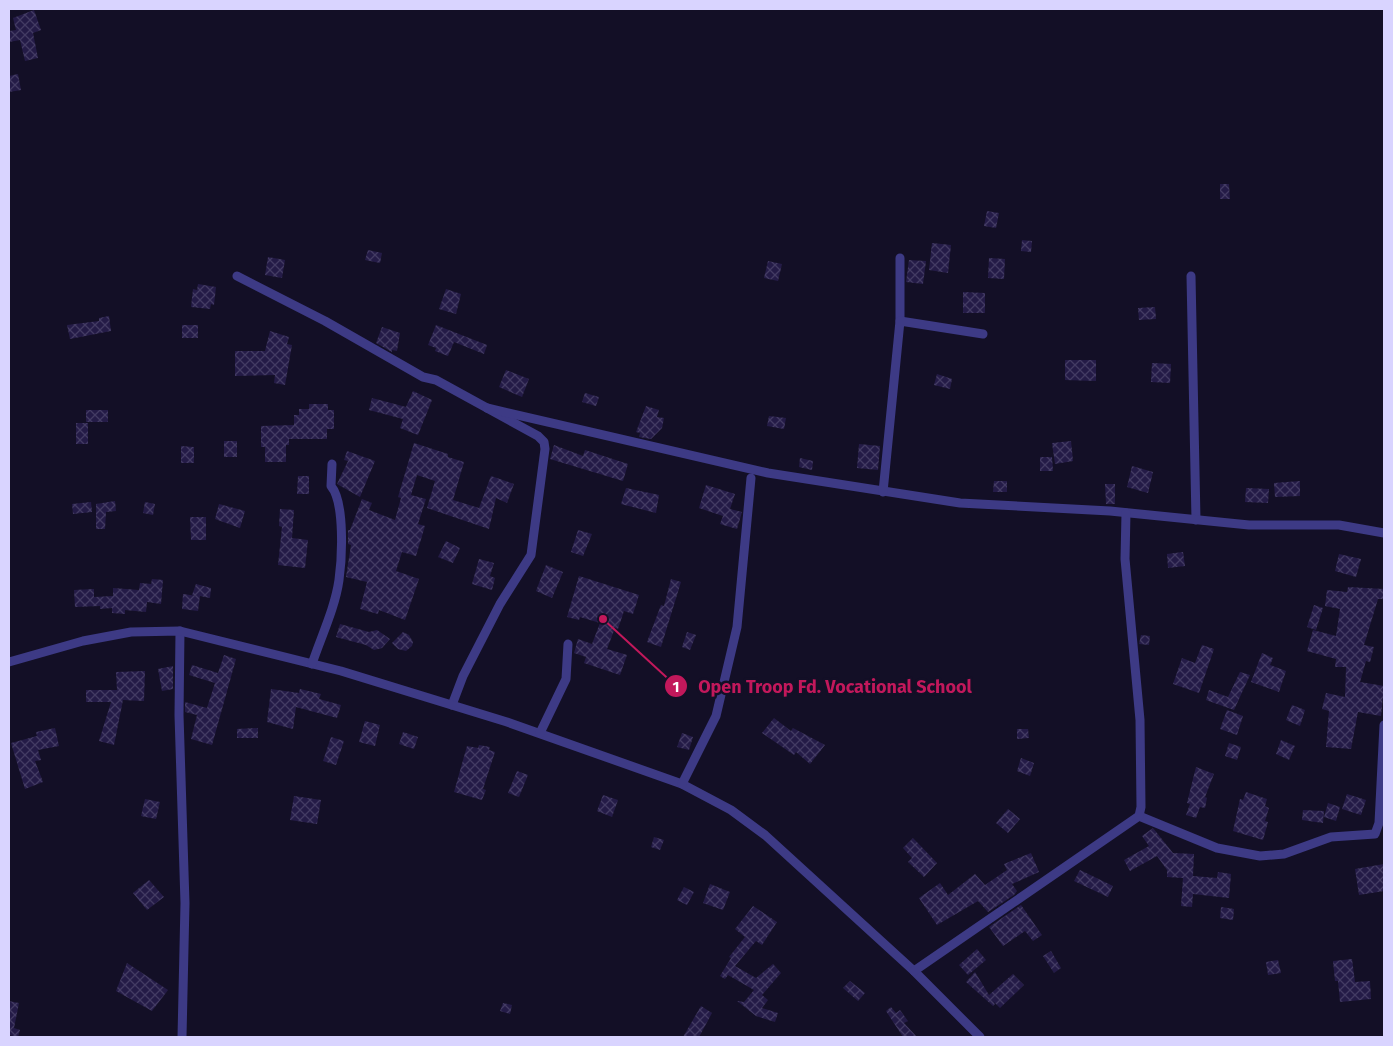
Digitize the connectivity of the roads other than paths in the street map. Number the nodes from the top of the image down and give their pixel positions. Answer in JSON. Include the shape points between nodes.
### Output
{"nodes":[{"id":1,"x":900,"y":258,"type":"dead end"},
{"id":2,"x":238,"y":276,"type":"dead end"},
{"id":3,"x":1191,"y":276,"type":"dead end"},
{"id":4,"x":900,"y":321,"type":"junction"},
{"id":5,"x":983,"y":334,"type":"dead end"},
{"id":6,"x":487,"y":408,"type":"junction"},
{"id":7,"x":332,"y":464,"type":"dead end"},
{"id":8,"x":751,"y":478,"type":"dead end"},
{"id":9,"x":882,"y":492,"type":"junction"},
{"id":10,"x":1126,"y":513,"type":"junction"},
{"id":11,"x":1196,"y":520,"type":"junction"},
{"id":12,"x":1384,"y":533,"type":"edge"},
{"id":13,"x":180,"y":631,"type":"junction"},
{"id":14,"x":568,"y":644,"type":"dead end"},
{"id":15,"x":9,"y":662,"type":"edge"},
{"id":16,"x":312,"y":664,"type":"junction"},
{"id":17,"x":452,"y":705,"type":"junction"},
{"id":18,"x":1384,"y":725,"type":"edge"},
{"id":19,"x":540,"y":733,"type":"junction"},
{"id":20,"x":682,"y":784,"type":"junction"},
{"id":21,"x":1139,"y":816,"type":"junction"},
{"id":22,"x":914,"y":971,"type":"junction"},
{"id":23,"x":182,"y":1037,"type":"edge"},
{"id":24,"x":980,"y":1037,"type":"edge"}],
"edges":[{"from":1,"to":4,"type":"street"},
{"from":2,"to":6,"type":"street"},
{"from":3,"to":11,"type":"street"},
{"from":4,"to":5,"type":"street"},
{"from":4,"to":9,"type":"street"},
{"from":6,"to":9,"type":"street","via":[[768,473]]},
{"from":6,"to":17,"type":"street","via":[[538,436],[545,449],[531,555],[500,604],[463,676]]},
{"from":7,"to":16,"type":"street","via":[[331,486],[337,492],[340,510],[339,580]]},
{"from":8,"to":20,"type":"street","via":[[735,636],[716,716]]},
{"from":9,"to":10,"type":"street","via":[[960,504]]},
{"from":10,"to":11,"type":"street"},
{"from":10,"to":21,"type":"street","via":[[1125,559],[1140,720]]},
{"from":11,"to":12,"type":"street","via":[[1249,525],[1339,525]]},
{"from":13,"to":15,"type":"street","via":[[132,632]]},
{"from":13,"to":16,"type":"street"},
{"from":13,"to":23,"type":"street","via":[[179,714],[185,903]]},
{"from":14,"to":19,"type":"street","via":[[566,679]]},
{"from":16,"to":17,"type":"street"},
{"from":17,"to":19,"type":"street"},
{"from":18,"to":21,"type":"street","via":[[1380,823],[1375,834],[1331,837],[1284,854],[1260,856],[1217,848]]},
{"from":19,"to":20,"type":"street"},
{"from":20,"to":22,"type":"street","via":[[731,810],[765,835]]},
{"from":21,"to":22,"type":"street"},
{"from":22,"to":24,"type":"street"}]}
